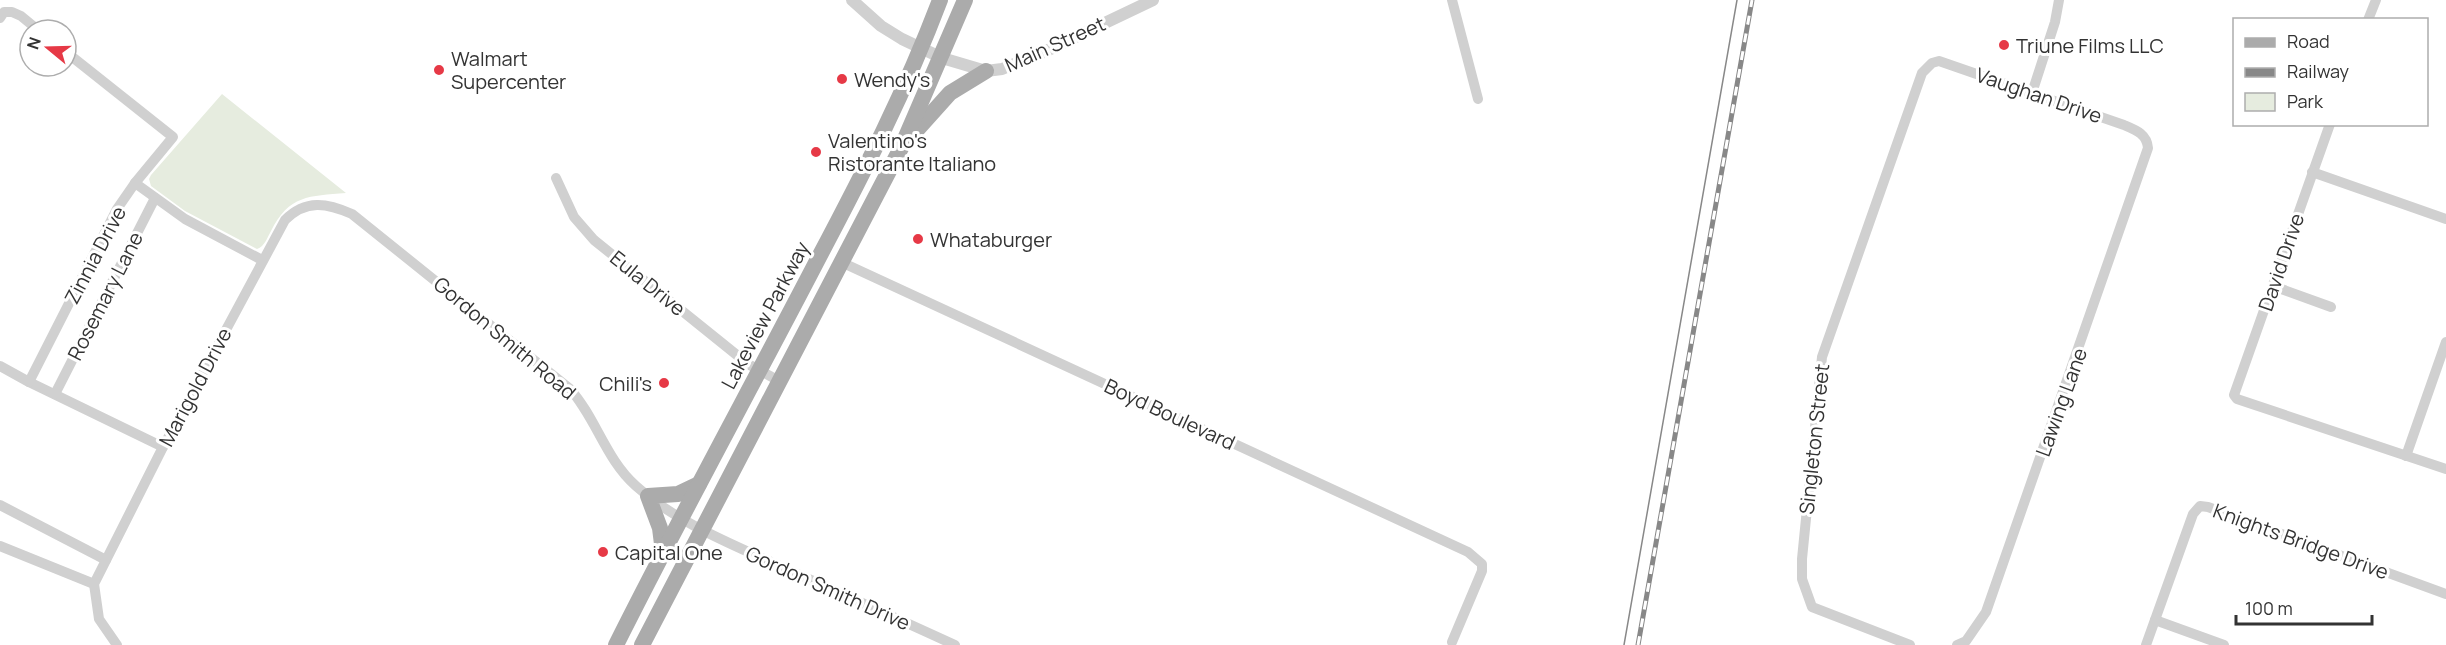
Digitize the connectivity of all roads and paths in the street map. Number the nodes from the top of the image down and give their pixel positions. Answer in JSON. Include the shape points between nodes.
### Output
{"nodes":[{"id":1,"x":852,"y":0,"type":"edge"},
{"id":2,"x":940,"y":0,"type":"edge"},
{"id":3,"x":965,"y":0,"type":"edge"},
{"id":4,"x":1153,"y":0,"type":"edge"},
{"id":5,"x":1452,"y":0,"type":"edge"},
{"id":6,"x":2059,"y":0,"type":"edge"},
{"id":7,"x":2376,"y":0,"type":"edge"},
{"id":8,"x":2,"y":15,"type":"edge"},
{"id":9,"x":23,"y":18,"type":"edge"},
{"id":10,"x":2369,"y":18,"type":"edge"},
{"id":11,"x":922,"y":49,"type":"junction"},
{"id":12,"x":942,"y":58,"type":"junction"},
{"id":13,"x":78,"y":62,"type":"edge"},
{"id":14,"x":986,"y":71,"type":"junction"},
{"id":15,"x":1922,"y":73,"type":"joint"},
{"id":16,"x":2032,"y":93,"type":"junction"},
{"id":17,"x":1478,"y":99,"type":"dead end"},
{"id":18,"x":2329,"y":126,"type":"edge"},
{"id":19,"x":902,"y":146,"type":"junction"},
{"id":20,"x":2148,"y":148,"type":"joint"},
{"id":21,"x":2312,"y":172,"type":"junction"},
{"id":22,"x":556,"y":178,"type":"dead end"},
{"id":23,"x":135,"y":183,"type":"junction"},
{"id":24,"x":155,"y":198,"type":"junction"},
{"id":25,"x":2446,"y":219,"type":"edge"},
{"id":26,"x":372,"y":230,"type":"joint"},
{"id":27,"x":821,"y":254,"type":"junction"},
{"id":28,"x":262,"y":260,"type":"junction"},
{"id":29,"x":841,"y":262,"type":"junction"},
{"id":30,"x":2274,"y":286,"type":"junction"},
{"id":31,"x":2331,"y":307,"type":"dead end"},
{"id":32,"x":2446,"y":342,"type":"edge"},
{"id":33,"x":0,"y":366,"type":"edge"},
{"id":34,"x":760,"y":371,"type":"junction"},
{"id":35,"x":29,"y":382,"type":"junction"},
{"id":36,"x":781,"y":382,"type":"junction"},
{"id":37,"x":55,"y":394,"type":"junction"},
{"id":38,"x":163,"y":447,"type":"junction"},
{"id":39,"x":2406,"y":456,"type":"junction"},
{"id":40,"x":2446,"y":469,"type":"edge"},
{"id":41,"x":699,"y":484,"type":"junction"},
{"id":42,"x":648,"y":496,"type":"junction"},
{"id":43,"x":0,"y":505,"type":"edge"},
{"id":44,"x":681,"y":517,"type":"junction"},
{"id":45,"x":702,"y":529,"type":"junction"},
{"id":46,"x":0,"y":546,"type":"edge"},
{"id":47,"x":663,"y":553,"type":"junction"},
{"id":48,"x":106,"y":560,"type":"junction"},
{"id":49,"x":94,"y":584,"type":"junction"},
{"id":50,"x":2446,"y":594,"type":"edge"},
{"id":51,"x":2155,"y":620,"type":"junction"},
{"id":52,"x":1452,"y":642,"type":"dead end"},
{"id":53,"x":117,"y":645,"type":"edge"},
{"id":54,"x":616,"y":645,"type":"edge"},
{"id":55,"x":642,"y":645,"type":"edge"},
{"id":56,"x":955,"y":645,"type":"edge"},
{"id":57,"x":1910,"y":645,"type":"edge"},
{"id":58,"x":1957,"y":645,"type":"edge"},
{"id":59,"x":2146,"y":645,"type":"edge"},
{"id":60,"x":2224,"y":645,"type":"edge"}],
"edges":[{"from":1,"to":11,"type":"street","name":"Main Street","via":[[881,27]]},
{"from":2,"to":11,"type":"main road","name":"Lakeview Parkway"},
{"from":3,"to":12,"type":"main road"},
{"from":4,"to":14,"type":"street","name":"Main Street","via":[[1044,52],[1002,69]]},
{"from":5,"to":17,"type":"street"},
{"from":6,"to":16,"type":"street"},
{"from":7,"to":10,"type":"street"},
{"from":8,"to":9,"type":"street","via":[[12,12]]},
{"from":11,"to":12,"type":"street","name":"Main Street"},
{"from":11,"to":27,"type":"main road","name":"Lakeview Parkway"},
{"from":12,"to":14,"type":"street","name":"Main Street"},
{"from":12,"to":19,"type":"main road"},
{"from":13,"to":23,"type":"street","name":"Zinnia Drive","via":[[173,137]]},
{"from":14,"to":19,"type":"main road","via":[[950,93]]},
{"from":15,"to":16,"type":"street","name":"Vaughan Drive","via":[[1932,63],[1947,63]]},
{"from":15,"to":57,"type":"street","name":"Singleton Street","via":[[1822,357],[1802,559],[1802,579],[1812,607]]},
{"from":16,"to":20,"type":"street","name":"Vaughan Drive","via":[[2137,130]]},
{"from":18,"to":21,"type":"street","name":"David Drive"},
{"from":19,"to":29,"type":"main road"},
{"from":20,"to":58,"type":"street","name":"Lawing Lane","via":[[1986,612],[1966,641]]},
{"from":21,"to":25,"type":"street"},
{"from":21,"to":30,"type":"street","name":"David Drive"},
{"from":22,"to":34,"type":"street","name":"Eula Drive","via":[[574,217],[594,240]]},
{"from":23,"to":24,"type":"street"},
{"from":23,"to":35,"type":"street","name":"Zinnia Drive","via":[[117,209]]},
{"from":24,"to":28,"type":"street","via":[[185,219]]},
{"from":24,"to":37,"type":"street","name":"Rosemary Lane"},
{"from":26,"to":28,"type":"street","name":"Marigold Drive","via":[[340,209],[308,205],[285,220]]},
{"from":26,"to":42,"type":"street","name":"Gordon Smith Road","via":[[570,388],[584,404],[612,457]]},
{"from":27,"to":29,"type":"main road"},
{"from":27,"to":34,"type":"main road","name":"Lakeview Parkway"},
{"from":28,"to":38,"type":"street","name":"Marigold Drive"},
{"from":29,"to":36,"type":"main road"},
{"from":29,"to":52,"type":"street","name":"Boyd Boulevard","via":[[1468,552],[1482,564],[1480,579]]},
{"from":30,"to":31,"type":"street"},
{"from":30,"to":39,"type":"street","name":"David Drive","via":[[2234,395],[2237,399]]},
{"from":32,"to":39,"type":"street"},
{"from":33,"to":35,"type":"street"},
{"from":34,"to":36,"type":"street","name":"Eula Drive"},
{"from":34,"to":41,"type":"main road","name":"Lakeview Parkway"},
{"from":35,"to":37,"type":"street"},
{"from":36,"to":45,"type":"main road"},
{"from":37,"to":38,"type":"street"},
{"from":38,"to":48,"type":"street","name":"Marigold Drive"},
{"from":39,"to":40,"type":"street"},
{"from":41,"to":42,"type":"main road","via":[[678,494]]},
{"from":41,"to":44,"type":"main road","name":"Lakeview Parkway"},
{"from":42,"to":44,"type":"street","name":"Gordon Smith Road"},
{"from":42,"to":47,"type":"main road","via":[[660,528]]},
{"from":43,"to":48,"type":"street"},
{"from":44,"to":45,"type":"street","name":"Gordon Smith Road"},
{"from":44,"to":47,"type":"main road","name":"Lakeview Parkway"},
{"from":45,"to":55,"type":"main road"},
{"from":45,"to":56,"type":"street","name":"Gordon Smith Drive"},
{"from":46,"to":49,"type":"street"},
{"from":47,"to":54,"type":"main road","name":"Lakeview Parkway"},
{"from":48,"to":49,"type":"street","name":"Marigold Drive"},
{"from":49,"to":53,"type":"street","via":[[99,620]]},
{"from":50,"to":51,"type":"street","name":"Knights Bridge Drive","via":[[2200,506],[2193,514]]},
{"from":51,"to":59,"type":"street"},
{"from":51,"to":60,"type":"street"}]}
